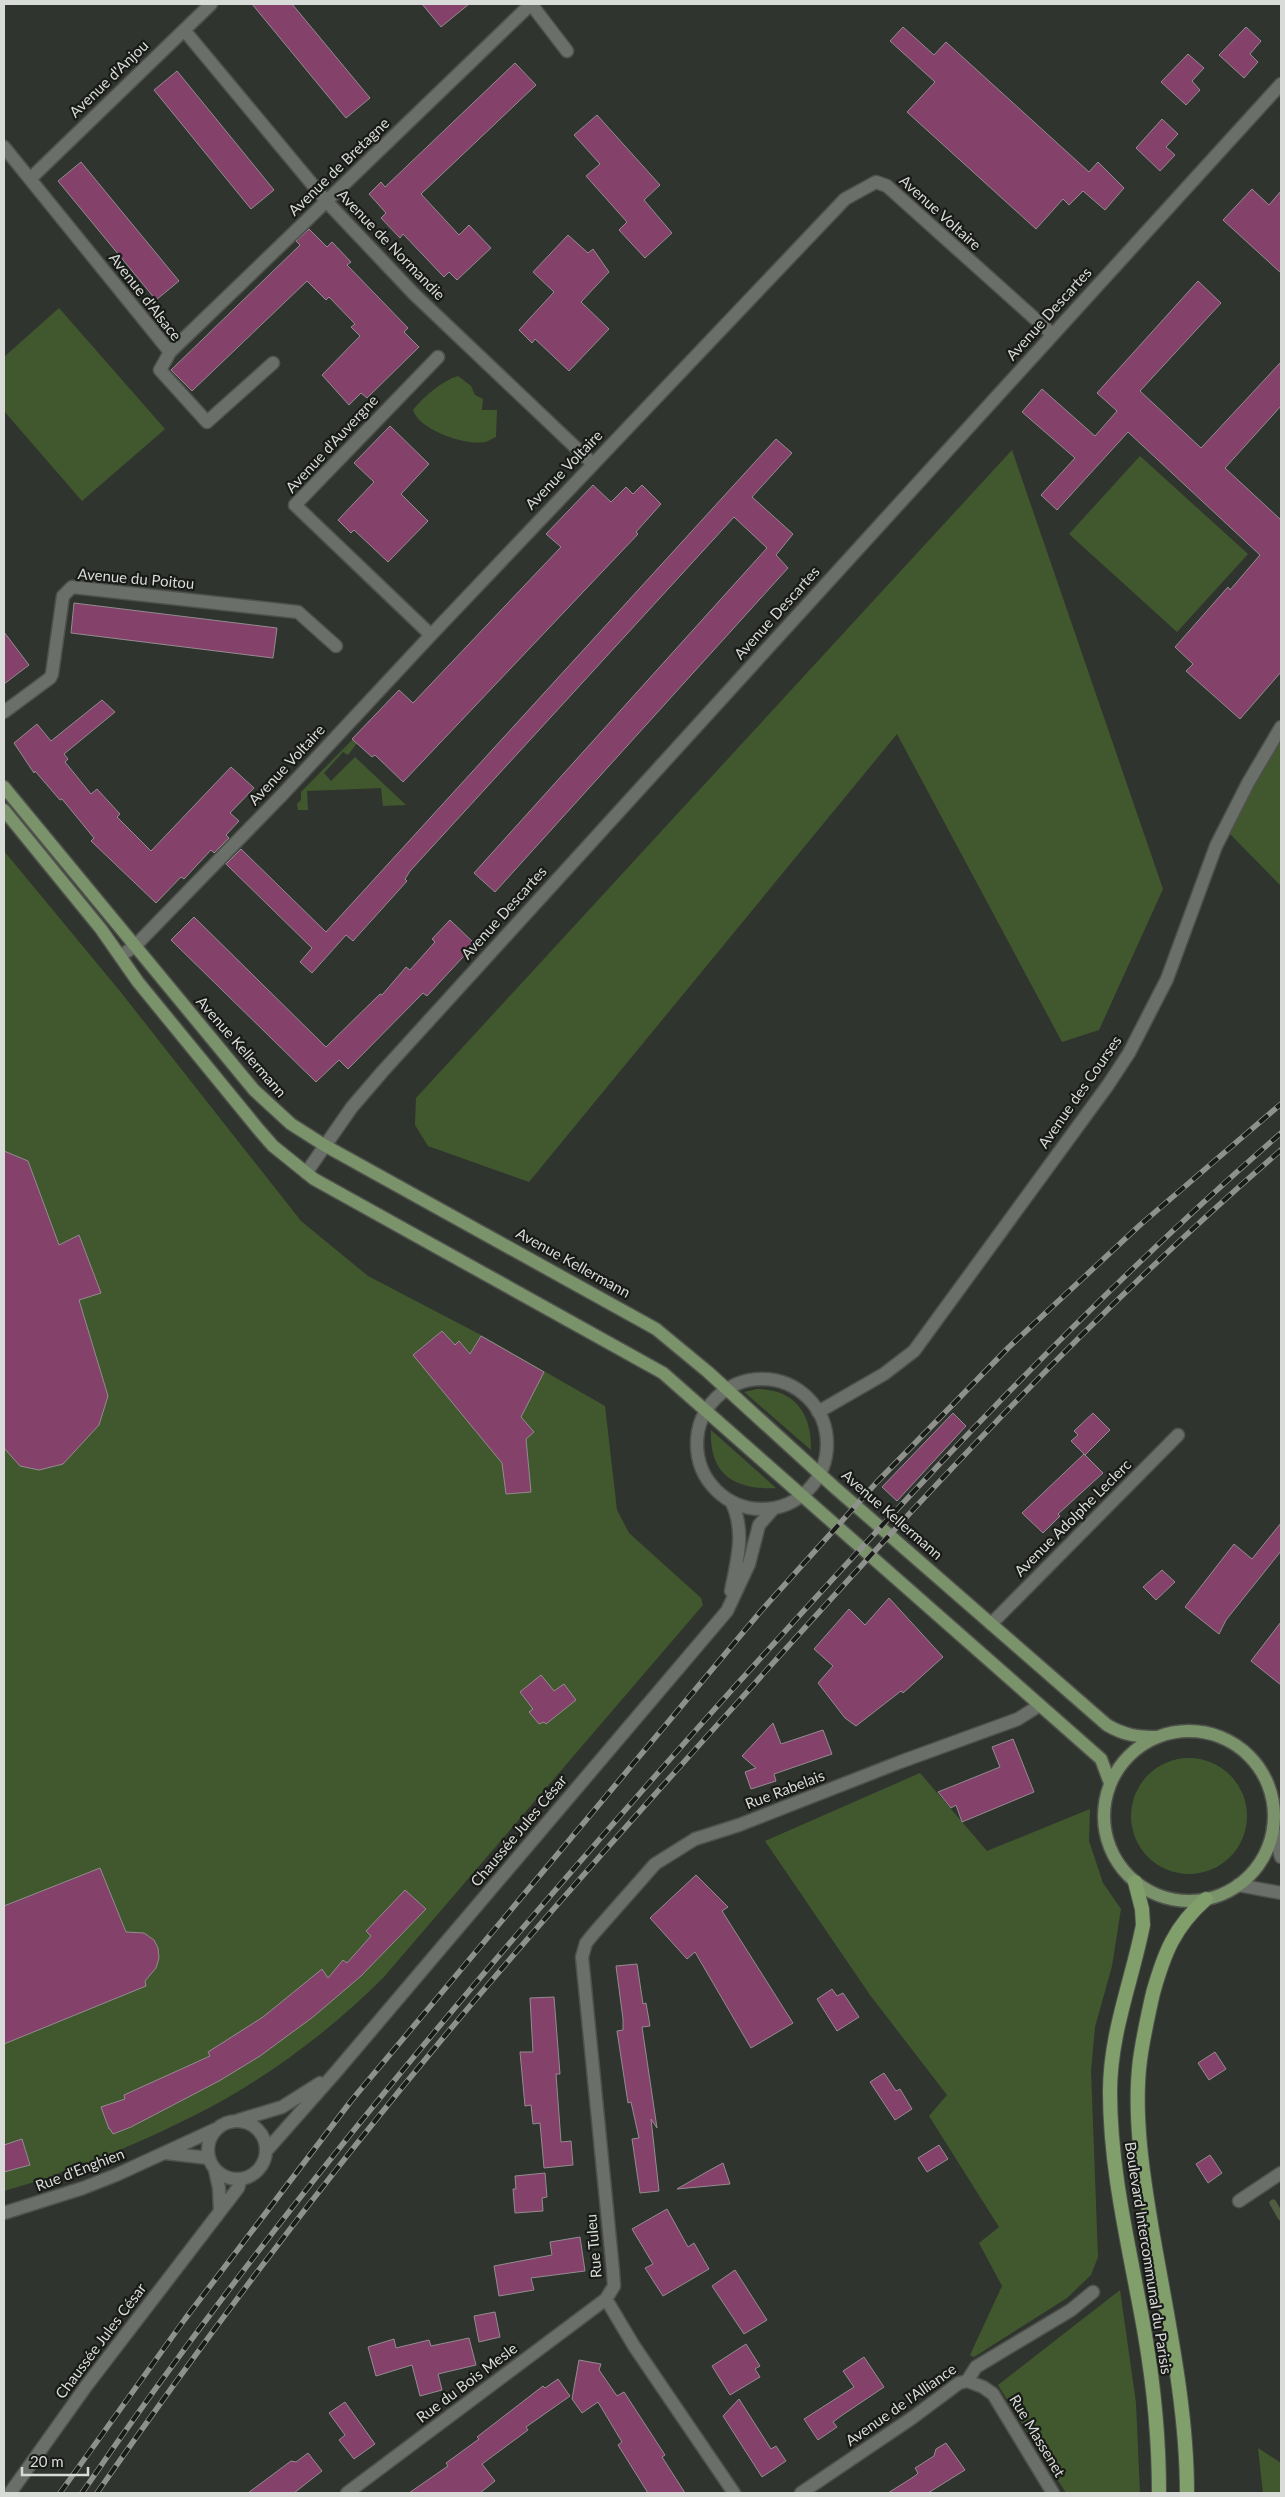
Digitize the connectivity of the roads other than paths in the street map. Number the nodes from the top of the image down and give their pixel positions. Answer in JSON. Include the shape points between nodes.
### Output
{"nodes":[{"id":1,"x":211,"y":4,"type":"edge"},
{"id":2,"x":531,"y":4,"type":"edge"},
{"id":3,"x":184,"y":30,"type":"junction"},
{"id":4,"x":567,"y":51,"type":"dead end"},
{"id":5,"x":1281,"y":84,"type":"edge"},
{"id":6,"x":4,"y":147,"type":"edge"},
{"id":7,"x":30,"y":179,"type":"junction"},
{"id":8,"x":326,"y":202,"type":"junction"},
{"id":9,"x":1052,"y":334,"type":"junction"},
{"id":10,"x":170,"y":352,"type":"junction"},
{"id":11,"x":438,"y":357,"type":"dead end"},
{"id":12,"x":273,"y":363,"type":"dead end"},
{"id":13,"x":593,"y":464,"type":"junction"},
{"id":14,"x":431,"y":635,"type":"junction"},
{"id":15,"x":336,"y":646,"type":"dead end"},
{"id":16,"x":4,"y":712,"type":"edge"},
{"id":17,"x":1281,"y":727,"type":"edge"},
{"id":18,"x":4,"y":787,"type":"edge"},
{"id":19,"x":4,"y":810,"type":"edge"},
{"id":20,"x":134,"y":946,"type":"junction"},
{"id":21,"x":120,"y":956,"type":"junction"},
{"id":22,"x":324,"y":1145,"type":"junction"},
{"id":23,"x":306,"y":1173,"type":"junction"},
{"id":24,"x":726,"y":1389,"type":"junction"},
{"id":25,"x":706,"y":1412,"type":"junction"},
{"id":26,"x":818,"y":1412,"type":"junction"},
{"id":27,"x":1178,"y":1435,"type":"dead end"},
{"id":28,"x":820,"y":1474,"type":"junction"},
{"id":29,"x":803,"y":1496,"type":"junction"},
{"id":30,"x":731,"y":1501,"type":"junction"},
{"id":31,"x":774,"y":1508,"type":"junction"},
{"id":32,"x":728,"y":1611,"type":"junction"},
{"id":33,"x":991,"y":1624,"type":"junction"},
{"id":34,"x":1040,"y":1705,"type":"junction"},
{"id":35,"x":1157,"y":1737,"type":"junction"},
{"id":36,"x":1110,"y":1783,"type":"junction"},
{"id":37,"x":1273,"y":1828,"type":"junction"},
{"id":38,"x":1281,"y":1857,"type":"edge"},
{"id":39,"x":1135,"y":1882,"type":"junction"},
{"id":40,"x":1238,"y":1885,"type":"junction"},
{"id":41,"x":1281,"y":1893,"type":"edge"},
{"id":42,"x":1206,"y":1900,"type":"junction"},
{"id":43,"x":582,"y":1957,"type":"joint"},
{"id":44,"x":335,"y":2073,"type":"junction"},
{"id":45,"x":239,"y":2120,"type":"junction"},
{"id":46,"x":216,"y":2128,"type":"junction"},
{"id":47,"x":267,"y":2150,"type":"junction"},
{"id":48,"x":165,"y":2153,"type":"junction"},
{"id":49,"x":208,"y":2158,"type":"junction"},
{"id":50,"x":215,"y":2170,"type":"junction"},
{"id":51,"x":1281,"y":2173,"type":"edge"},
{"id":52,"x":241,"y":2179,"type":"junction"},
{"id":53,"x":1239,"y":2201,"type":"dead end"},
{"id":54,"x":220,"y":2211,"type":"junction"},
{"id":55,"x":4,"y":2213,"type":"edge"},
{"id":56,"x":1093,"y":2292,"type":"dead end"},
{"id":57,"x":606,"y":2299,"type":"junction"},
{"id":58,"x":967,"y":2381,"type":"junction"},
{"id":59,"x":10,"y":2493,"type":"edge"},
{"id":60,"x":347,"y":2493,"type":"edge"},
{"id":61,"x":734,"y":2493,"type":"edge"},
{"id":62,"x":801,"y":2493,"type":"edge"},
{"id":63,"x":1053,"y":2493,"type":"edge"},
{"id":64,"x":1159,"y":2493,"type":"edge"},
{"id":65,"x":1187,"y":2493,"type":"edge"}],
"edges":[{"from":1,"to":3,"type":"street","name":"Avenue d'Anjou"},
{"from":2,"to":4,"type":"street"},
{"from":2,"to":8,"type":"street","name":"Avenue de Bretagne"},
{"from":3,"to":7,"type":"street","name":"Avenue d'Anjou"},
{"from":3,"to":8,"type":"street","name":"Avenue de Normandie"},
{"from":5,"to":9,"type":"street","name":"Avenue Descartes"},
{"from":6,"to":7,"type":"street","name":"Avenue d'Alsace"},
{"from":7,"to":10,"type":"street","name":"Avenue d'Alsace"},
{"from":8,"to":10,"type":"street","name":"Avenue de Bretagne"},
{"from":8,"to":13,"type":"street","name":"Avenue de Normandie","via":[[414,294]]},
{"from":9,"to":13,"type":"street","name":"Avenue Voltaire","via":[[887,186],[876,182],[846,199]]},
{"from":9,"to":22,"type":"street","name":"Avenue Descartes","via":[[383,1071]]},
{"from":10,"to":12,"type":"street","name":"Avenue d'Alsace","via":[[160,370],[207,422]]},
{"from":11,"to":14,"type":"street","name":"Avenue d'Auvergne","via":[[295,505]]},
{"from":13,"to":14,"type":"street","name":"Avenue Voltaire"},
{"from":14,"to":20,"type":"street","name":"Avenue Voltaire","via":[[281,796]]},
{"from":15,"to":16,"type":"street","name":"Avenue du Poitou","via":[[298,612],[72,587],[63,596],[50,678]]},
{"from":17,"to":26,"type":"street","name":"Avenue des Courses","via":[[1216,846],[1167,979],[1108,1085],[914,1351],[884,1374]]},
{"from":18,"to":20,"type":"main road","name":"Avenue Kellermann"},
{"from":19,"to":21,"type":"main road"},
{"from":20,"to":21,"type":"street","name":"Avenue Voltaire"},
{"from":20,"to":22,"type":"main road","name":"Avenue Kellermann","via":[[254,1090],[291,1124]]},
{"from":21,"to":23,"type":"main road","via":[[259,1130]]},
{"from":22,"to":23,"type":"street","name":"Avenue Descartes"},
{"from":22,"to":24,"type":"main road","name":"Avenue Kellermann","via":[[656,1328]]},
{"from":23,"to":25,"type":"main road","via":[[663,1372]]},
{"from":24,"to":25,"type":"street"},
{"from":24,"to":26,"type":"street","via":[[764,1379],[785,1383],[803,1394]]},
{"from":24,"to":28,"type":"main road","name":"Avenue Kellermann"},
{"from":25,"to":29,"type":"main road"},
{"from":25,"to":30,"type":"street","via":[[698,1435],[699,1459],[708,1481]]},
{"from":26,"to":28,"type":"street","via":[[827,1438]]},
{"from":27,"to":33,"type":"street","name":"Avenue Adolphe Leclerc"},
{"from":28,"to":29,"type":"street"},
{"from":28,"to":33,"type":"main road","name":"Avenue Kellermann"},
{"from":29,"to":31,"type":"street"},
{"from":29,"to":34,"type":"main road"},
{"from":30,"to":31,"type":"street","via":[[748,1508]]},
{"from":30,"to":32,"type":"street","via":[[740,1522]]},
{"from":31,"to":32,"type":"street","name":"Chaussée Jules César","via":[[759,1525],[749,1564]]},
{"from":32,"to":44,"type":"street","name":"Chaussée Jules César"},
{"from":33,"to":35,"type":"main road","name":"Avenue Kellermann","via":[[1107,1725],[1135,1737]]},
{"from":34,"to":36,"type":"main road","via":[[1101,1759]]},
{"from":34,"to":43,"type":"street","name":"Rue Rabelais","via":[[1018,1719],[695,1839],[655,1864],[595,1932]]},
{"from":35,"to":36,"type":"main road","via":[[1129,1755]]},
{"from":35,"to":37,"type":"main road","via":[[1176,1731],[1197,1731],[1237,1745],[1265,1777],[1274,1810]]},
{"from":36,"to":39,"type":"main road","via":[[1105,1798],[1104,1829],[1115,1858]]},
{"from":37,"to":38,"type":"street"},
{"from":37,"to":40,"type":"main road","via":[[1261,1860]]},
{"from":39,"to":42,"type":"main road","via":[[1168,1899]]},
{"from":39,"to":64,"type":"highway","name":"Boulevard Intercommunal du Parisis","via":[[1143,1925],[1118,2022],[1111,2082],[1111,2124],[1121,2208],[1156,2413]]},
{"from":40,"to":41,"type":"street"},
{"from":40,"to":42,"type":"main road"},
{"from":42,"to":65,"type":"highway","name":"Boulevard Intercommunal du Parisis","via":[[1188,1915],[1169,1944],[1148,2012],[1140,2062],[1139,2128],[1145,2186],[1183,2418]]},
{"from":43,"to":57,"type":"street","name":"Rue Tuleu","via":[[614,2286]]},
{"from":44,"to":45,"type":"street","name":"Chaussée Jules César","via":[[282,2107]]},
{"from":44,"to":47,"type":"street","name":"Chaussée Jules César"},
{"from":45,"to":46,"type":"street"},
{"from":45,"to":47,"type":"street","via":[[256,2126]]},
{"from":46,"to":48,"type":"street","name":"Rue d'Enghien"},
{"from":46,"to":49,"type":"street","via":[[208,2142]]},
{"from":47,"to":52,"type":"street","via":[[261,2167]]},
{"from":48,"to":49,"type":"street","name":"Rue d'Enghien"},
{"from":48,"to":55,"type":"street","name":"Rue d'Enghien","via":[[83,2188]]},
{"from":49,"to":50,"type":"street"},
{"from":50,"to":52,"type":"street","via":[[228,2178]]},
{"from":50,"to":54,"type":"street"},
{"from":51,"to":53,"type":"street"},
{"from":52,"to":54,"type":"street","name":"Chaussée Jules César"},
{"from":54,"to":59,"type":"street","name":"Chaussée Jules César","via":[[87,2385]]},
{"from":56,"to":58,"type":"street","name":"Avenue de l'Alliance","via":[[1071,2310],[976,2367]]},
{"from":57,"to":60,"type":"street","name":"Rue du Bois Mesle"},
{"from":57,"to":61,"type":"street","name":"Rue Tuleu","via":[[634,2346]]},
{"from":58,"to":62,"type":"street","name":"Avenue de l'Alliance","via":[[958,2383]]},
{"from":58,"to":63,"type":"street","name":"Rue Massenet","via":[[993,2394]]}]}
